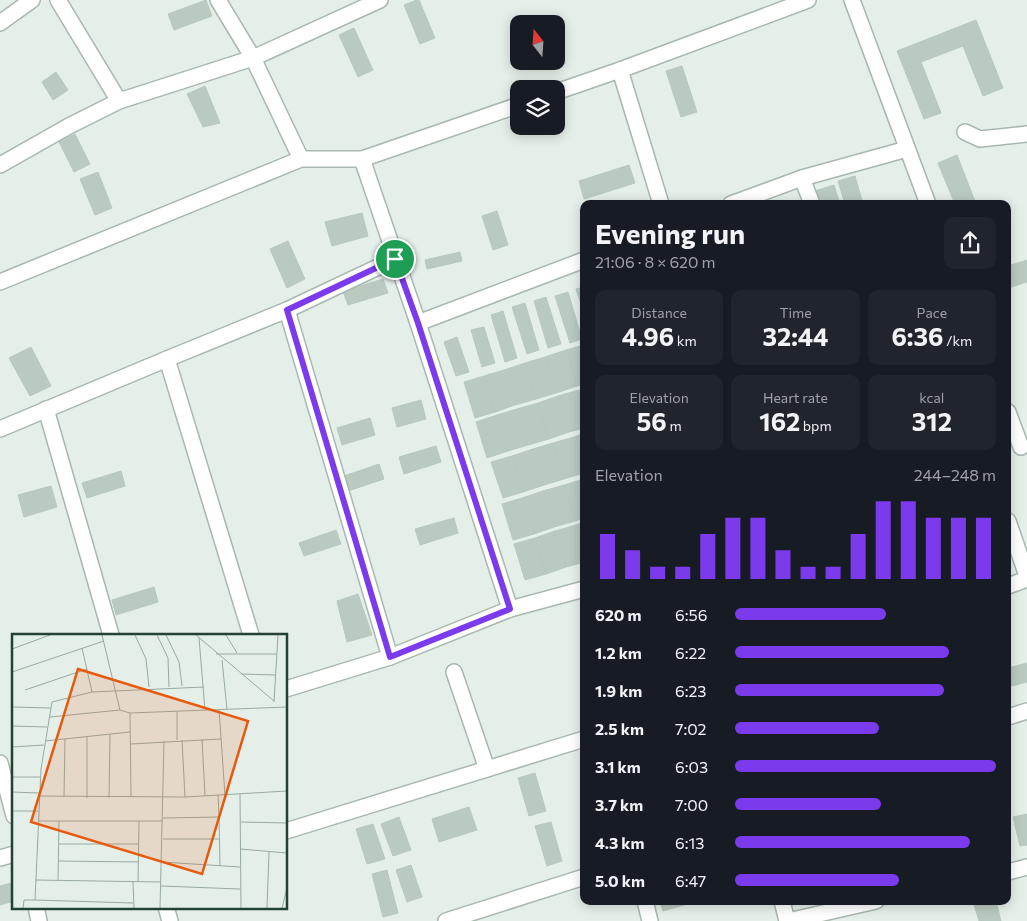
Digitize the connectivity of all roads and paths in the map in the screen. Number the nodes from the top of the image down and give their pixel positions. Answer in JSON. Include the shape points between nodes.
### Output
{"nodes":[{"id":1,"x":32,"y":0,"type":"edge"},
{"id":2,"x":58,"y":0,"type":"edge"},
{"id":3,"x":218,"y":0,"type":"edge"},
{"id":4,"x":380,"y":0,"type":"edge"},
{"id":5,"x":808,"y":0,"type":"edge"},
{"id":6,"x":852,"y":0,"type":"edge"},
{"id":7,"x":768,"y":7,"type":"edge"},
{"id":8,"x":0,"y":23,"type":"edge"},
{"id":9,"x":253,"y":58,"type":"junction"},
{"id":10,"x":620,"y":70,"type":"junction"},
{"id":11,"x":565,"y":89,"type":"edge"},
{"id":12,"x":119,"y":101,"type":"junction"},
{"id":13,"x":510,"y":108,"type":"edge"},
{"id":14,"x":965,"y":132,"type":"dead end"},
{"id":15,"x":1027,"y":134,"type":"edge"},
{"id":16,"x":906,"y":149,"type":"junction"},
{"id":17,"x":301,"y":159,"type":"junction"},
{"id":18,"x":362,"y":159,"type":"junction"},
{"id":19,"x":0,"y":165,"type":"edge"},
{"id":20,"x":802,"y":178,"type":"junction"},
{"id":21,"x":660,"y":200,"type":"edge"},
{"id":22,"x":742,"y":200,"type":"edge"},
{"id":23,"x":810,"y":200,"type":"edge"},
{"id":24,"x":926,"y":200,"type":"edge"},
{"id":25,"x":395,"y":259,"type":"junction"},
{"id":26,"x":580,"y":262,"type":"edge"},
{"id":27,"x":0,"y":282,"type":"edge"},
{"id":28,"x":287,"y":310,"type":"junction"},
{"id":29,"x":418,"y":323,"type":"junction"},
{"id":30,"x":167,"y":358,"type":"junction"},
{"id":31,"x":46,"y":409,"type":"junction"},
{"id":32,"x":1011,"y":423,"type":"edge"},
{"id":33,"x":0,"y":428,"type":"edge"},
{"id":34,"x":1018,"y":448,"type":"edge"},
{"id":35,"x":1011,"y":530,"type":"edge"},
{"id":36,"x":1027,"y":578,"type":"edge"},
{"id":37,"x":1011,"y":585,"type":"edge"},
{"id":38,"x":580,"y":590,"type":"edge"},
{"id":39,"x":510,"y":609,"type":"junction"},
{"id":40,"x":111,"y":634,"type":"edge"},
{"id":41,"x":251,"y":634,"type":"edge"},
{"id":42,"x":390,"y":657,"type":"junction"},
{"id":43,"x":454,"y":672,"type":"dead end"},
{"id":44,"x":288,"y":688,"type":"edge"},
{"id":45,"x":1027,"y":711,"type":"edge"},
{"id":46,"x":1011,"y":716,"type":"edge"},
{"id":47,"x":580,"y":740,"type":"edge"},
{"id":48,"x":5,"y":764,"type":"edge"},
{"id":49,"x":487,"y":769,"type":"junction"},
{"id":50,"x":12,"y":804,"type":"edge"},
{"id":51,"x":288,"y":830,"type":"edge"},
{"id":52,"x":1027,"y":867,"type":"edge"},
{"id":53,"x":1011,"y":871,"type":"edge"},
{"id":54,"x":580,"y":878,"type":"edge"},
{"id":55,"x":646,"y":905,"type":"edge"},
{"id":56,"x":783,"y":905,"type":"edge"},
{"id":57,"x":858,"y":905,"type":"edge"},
{"id":58,"x":36,"y":908,"type":"edge"},
{"id":59,"x":166,"y":908,"type":"edge"},
{"id":60,"x":39,"y":921,"type":"edge"},
{"id":61,"x":170,"y":921,"type":"edge"},
{"id":62,"x":446,"y":921,"type":"edge"},
{"id":63,"x":650,"y":921,"type":"edge"},
{"id":64,"x":788,"y":921,"type":"edge"}],
"edges":[{"from":1,"to":8,"type":"street"},
{"from":2,"to":12,"type":"street"},
{"from":3,"to":9,"type":"street"},
{"from":4,"to":9,"type":"street"},
{"from":5,"to":7,"type":"street"},
{"from":6,"to":16,"type":"street"},
{"from":7,"to":10,"type":"street"},
{"from":9,"to":12,"type":"street"},
{"from":9,"to":17,"type":"street"},
{"from":10,"to":11,"type":"street"},
{"from":10,"to":21,"type":"street"},
{"from":12,"to":19,"type":"street"},
{"from":13,"to":18,"type":"street"},
{"from":14,"to":15,"type":"street","via":[[980,139]]},
{"from":16,"to":20,"type":"street"},
{"from":16,"to":24,"type":"street"},
{"from":17,"to":18,"type":"street"},
{"from":17,"to":27,"type":"street"},
{"from":18,"to":25,"type":"street"},
{"from":20,"to":22,"type":"street"},
{"from":20,"to":23,"type":"street"},
{"from":25,"to":28,"type":"street"},
{"from":25,"to":29,"type":"street"},
{"from":26,"to":29,"type":"street"},
{"from":28,"to":30,"type":"street"},
{"from":28,"to":42,"type":"street"},
{"from":29,"to":39,"type":"street"},
{"from":30,"to":31,"type":"street"},
{"from":30,"to":41,"type":"street"},
{"from":31,"to":33,"type":"street"},
{"from":31,"to":40,"type":"street"},
{"from":32,"to":34,"type":"street"},
{"from":35,"to":36,"type":"street"},
{"from":36,"to":37,"type":"street"},
{"from":38,"to":39,"type":"street"},
{"from":39,"to":42,"type":"street"},
{"from":42,"to":44,"type":"street"},
{"from":43,"to":49,"type":"street"},
{"from":45,"to":46,"type":"street"},
{"from":47,"to":49,"type":"street"},
{"from":48,"to":50,"type":"street"},
{"from":49,"to":51,"type":"street"},
{"from":52,"to":53,"type":"street"},
{"from":54,"to":62,"type":"street"},
{"from":55,"to":63,"type":"street"},
{"from":56,"to":64,"type":"street"},
{"from":57,"to":64,"type":"street"},
{"from":58,"to":60,"type":"street"},
{"from":59,"to":61,"type":"street"}]}
